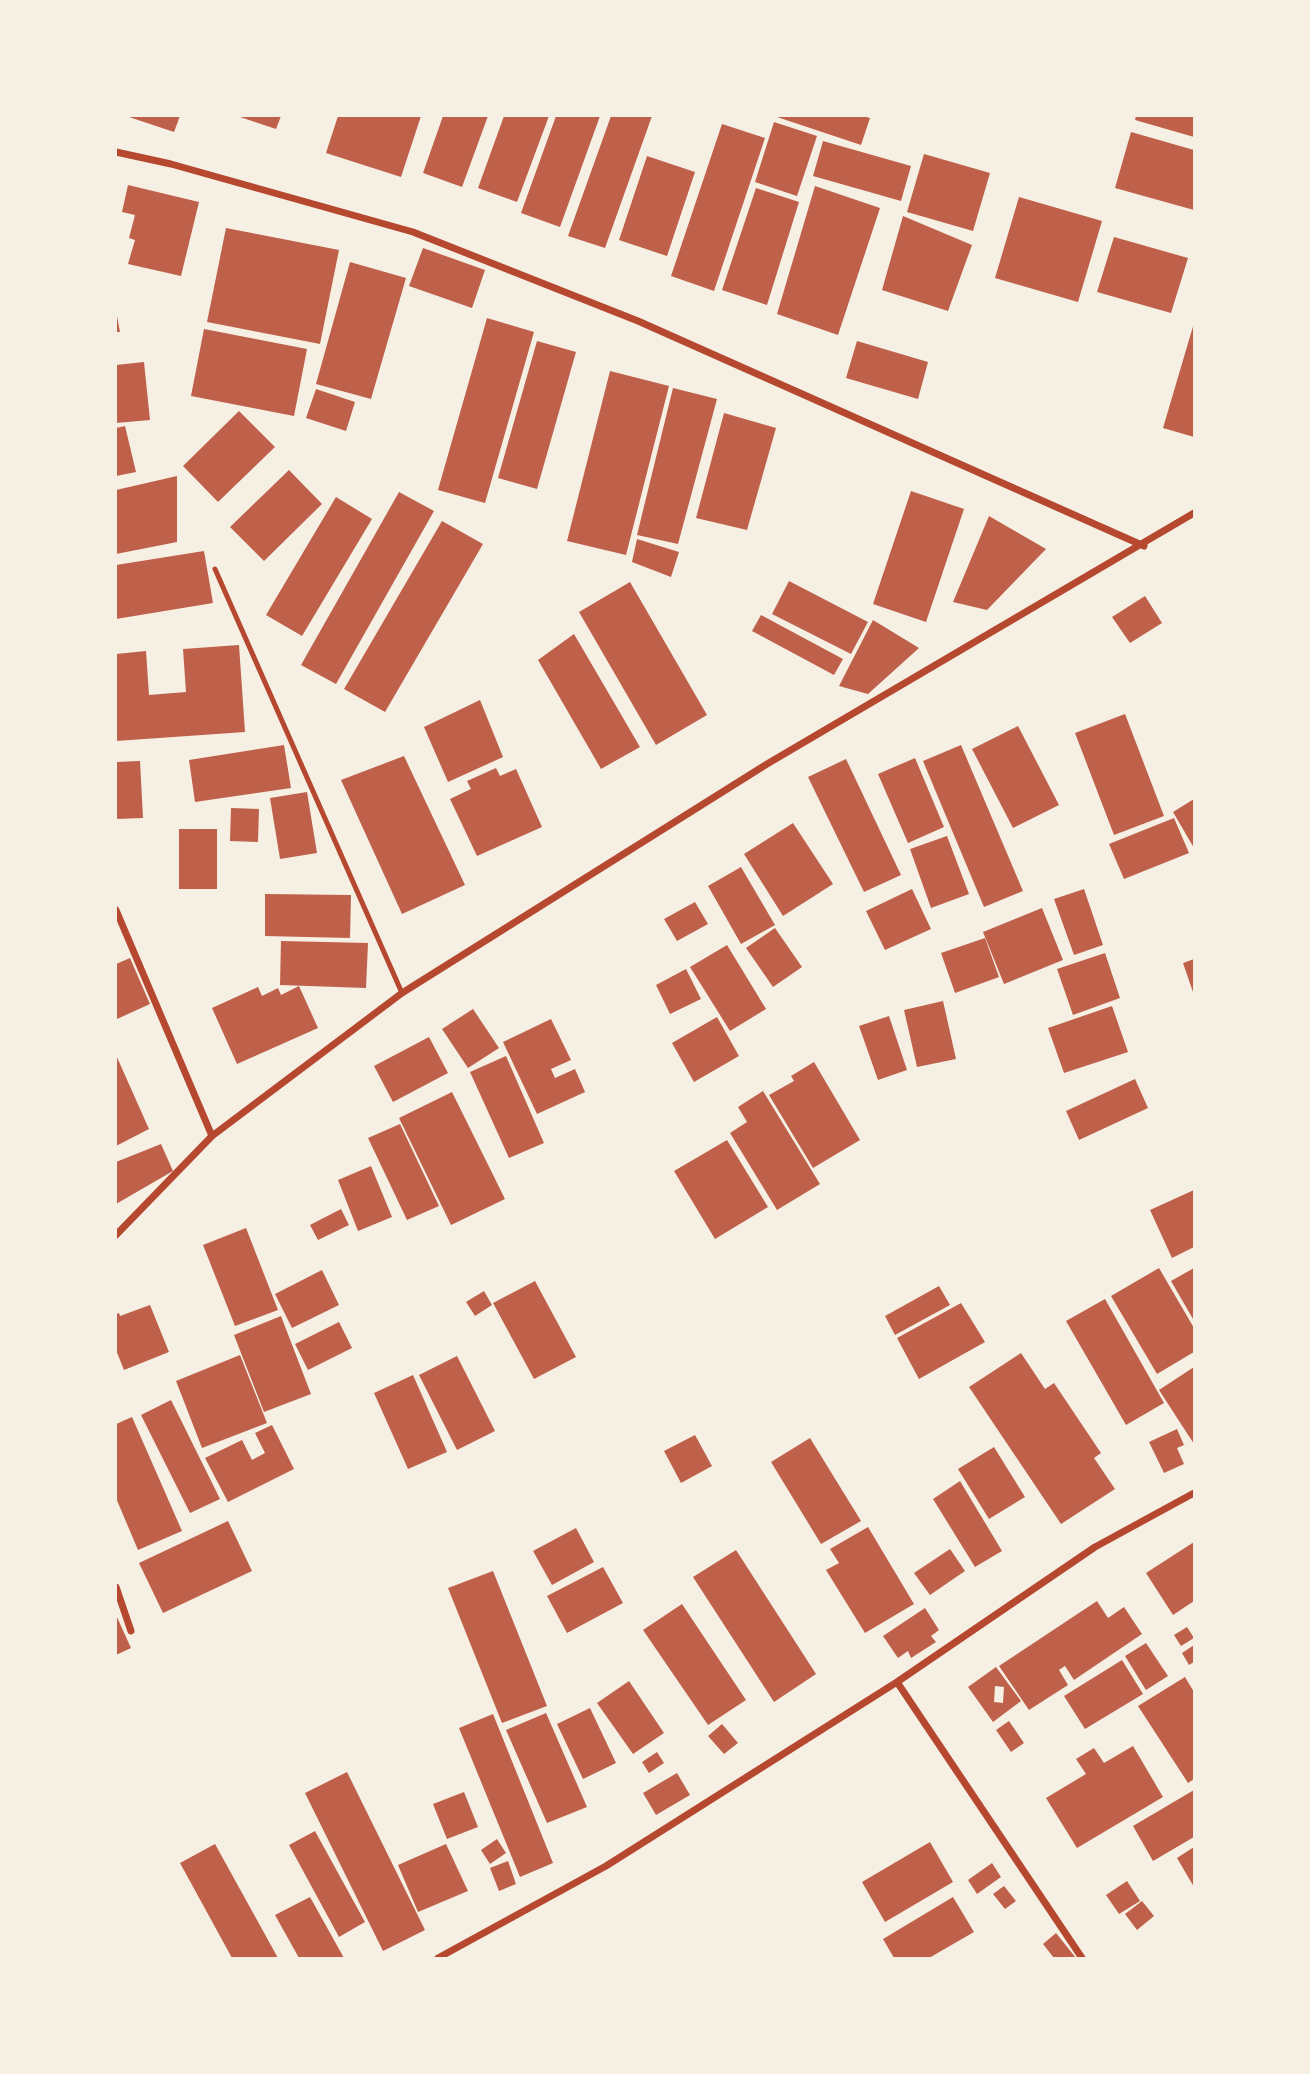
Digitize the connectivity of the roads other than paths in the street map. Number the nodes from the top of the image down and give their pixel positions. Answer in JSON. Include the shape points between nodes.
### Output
{"nodes":[{"id":1,"x":116,"y":152,"type":"edge"},
{"id":2,"x":1195,"y":513,"type":"edge"},
{"id":3,"x":1144,"y":546,"type":"junction"},
{"id":4,"x":215,"y":569,"type":"dead end"},
{"id":5,"x":116,"y":910,"type":"edge"},
{"id":6,"x":402,"y":993,"type":"junction"},
{"id":7,"x":212,"y":1136,"type":"junction"},
{"id":8,"x":116,"y":1235,"type":"edge"},
{"id":9,"x":1195,"y":1493,"type":"edge"},
{"id":10,"x":116,"y":1587,"type":"edge"},
{"id":11,"x":131,"y":1631,"type":"dead end"},
{"id":12,"x":897,"y":1682,"type":"junction"},
{"id":13,"x":438,"y":1958,"type":"edge"},
{"id":14,"x":1082,"y":1958,"type":"edge"}],
"edges":[{"from":1,"to":3,"type":"street","via":[[413,232],[638,321]]},
{"from":2,"to":3,"type":"street"},
{"from":3,"to":6,"type":"street","via":[[767,764]]},
{"from":4,"to":6,"type":"lane"},
{"from":5,"to":7,"type":"street"},
{"from":6,"to":7,"type":"street"},
{"from":7,"to":8,"type":"street"},
{"from":9,"to":12,"type":"street","via":[[1095,1547]]},
{"from":10,"to":11,"type":"street"},
{"from":12,"to":13,"type":"street","via":[[606,1866]]},
{"from":12,"to":14,"type":"street"}]}
